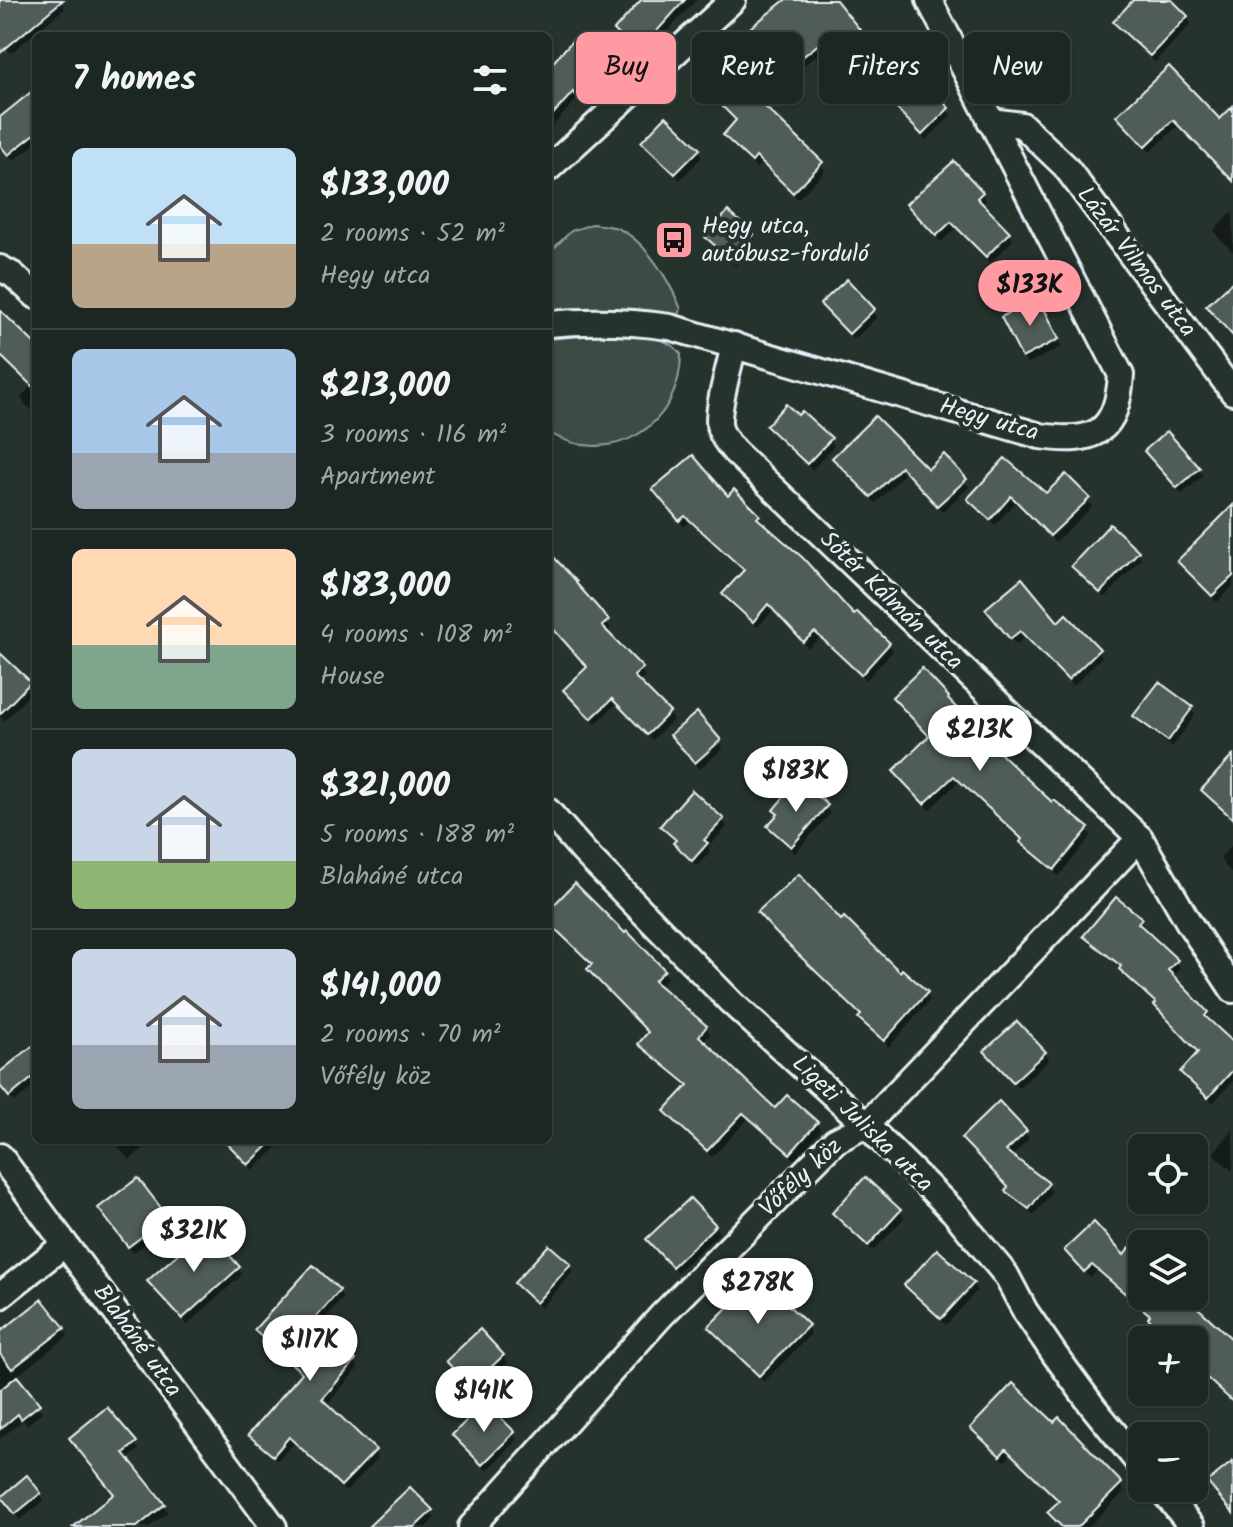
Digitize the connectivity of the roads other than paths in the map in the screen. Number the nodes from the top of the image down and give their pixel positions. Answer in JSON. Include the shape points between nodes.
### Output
{"nodes":[{"id":1,"x":733,"y":0,"type":"edge"},
{"id":2,"x":929,"y":0,"type":"edge"},
{"id":3,"x":990,"y":121,"type":"junction"},
{"id":4,"x":552,"y":165,"type":"edge"},
{"id":5,"x":0,"y":268,"type":"edge"},
{"id":6,"x":32,"y":292,"type":"edge"},
{"id":7,"x":552,"y":324,"type":"edge"},
{"id":8,"x":734,"y":345,"type":"junction"},
{"id":9,"x":1233,"y":392,"type":"edge"},
{"id":10,"x":552,"y":816,"type":"edge"},
{"id":11,"x":1140,"y":838,"type":"junction"},
{"id":12,"x":1233,"y":990,"type":"edge"},
{"id":13,"x":866,"y":1125,"type":"junction"},
{"id":14,"x":0,"y":1156,"type":"edge"},
{"id":15,"x":65,"y":1244,"type":"junction"},
{"id":16,"x":0,"y":1296,"type":"edge"},
{"id":17,"x":1128,"y":1450,"type":"edge"},
{"id":18,"x":1171,"y":1502,"type":"edge"},
{"id":19,"x":274,"y":1527,"type":"edge"},
{"id":20,"x":471,"y":1527,"type":"edge"},
{"id":21,"x":1192,"y":1527,"type":"edge"}],
"edges":[{"from":1,"to":4,"type":"street"},
{"from":2,"to":3,"type":"street","name":"Hegy utca"},
{"from":3,"to":8,"type":"street","name":"Hegy utca","via":[[1121,375],[1113,418],[1100,431],[1063,439],[1040,436]]},
{"from":3,"to":9,"type":"street","name":"Lázár Vilmos utca","via":[[1022,125],[1065,166]]},
{"from":5,"to":6,"type":"street"},
{"from":7,"to":8,"type":"street","name":"Hegy utca","via":[[641,323]]},
{"from":8,"to":11,"type":"street","name":"Sőtér Kálmán utca","via":[[719,425],[734,451]]},
{"from":10,"to":13,"type":"street","name":"Ligeti Juliska utca","via":[[731,1002]]},
{"from":11,"to":12,"type":"street","name":"Sőtér Kálmán utca"},
{"from":11,"to":13,"type":"street","name":"Vőfély köz"},
{"from":13,"to":17,"type":"street","name":"Ligeti Juliska utca","via":[[978,1239],[1055,1355]]},
{"from":13,"to":20,"type":"street","name":"Vőfély köz","via":[[835,1141],[662,1315]]},
{"from":14,"to":15,"type":"street","name":"Blaháné utca"},
{"from":15,"to":16,"type":"street"},
{"from":15,"to":19,"type":"street","name":"Blaháné utca"},
{"from":18,"to":21,"type":"street"}]}
